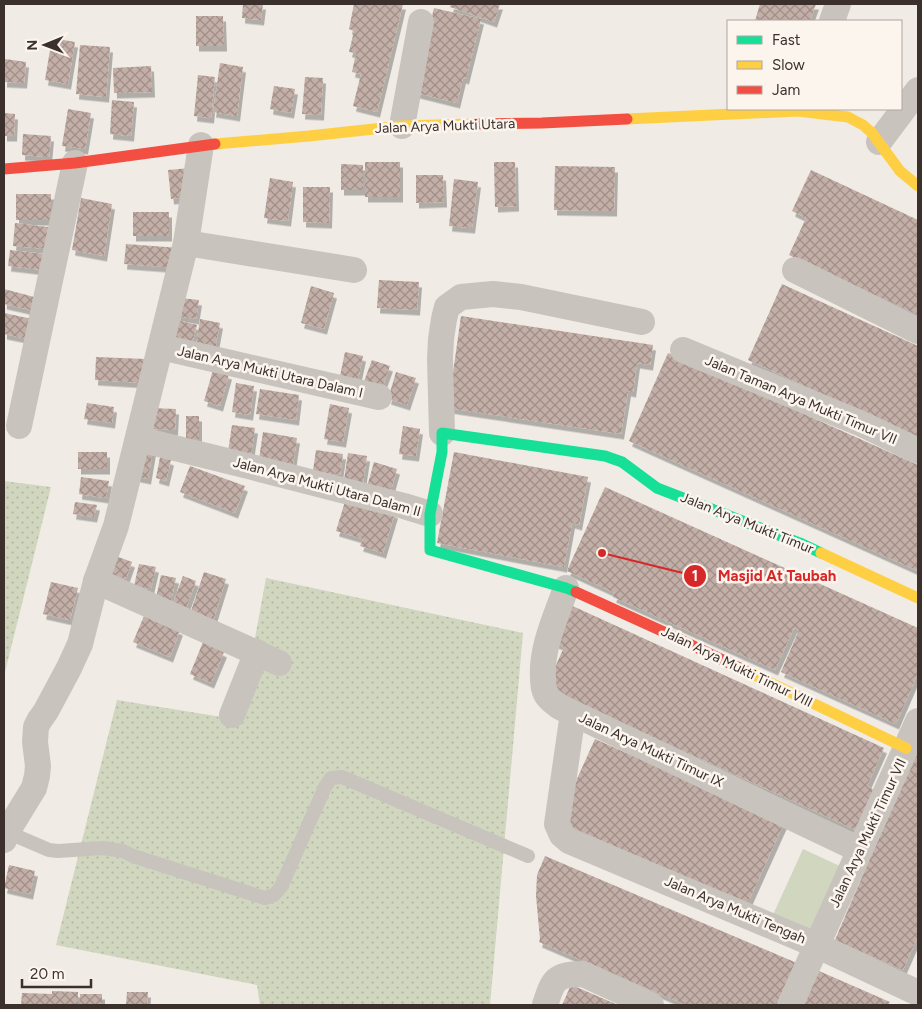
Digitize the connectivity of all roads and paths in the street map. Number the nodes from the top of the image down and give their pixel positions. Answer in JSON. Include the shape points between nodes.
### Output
{"nodes":[{"id":1,"x":838,"y":4,"type":"edge"},
{"id":2,"x":832,"y":20,"type":"edge"},
{"id":3,"x":421,"y":22,"type":"dead end"},
{"id":4,"x":918,"y":90,"type":"edge"},
{"id":5,"x":798,"y":110,"type":"edge"},
{"id":6,"x":402,"y":126,"type":"junction"},
{"id":7,"x":879,"y":142,"type":"junction"},
{"id":8,"x":202,"y":145,"type":"junction"},
{"id":9,"x":75,"y":163,"type":"junction"},
{"id":10,"x":4,"y":169,"type":"edge"},
{"id":11,"x":918,"y":186,"type":"edge"},
{"id":12,"x":186,"y":243,"type":"junction"},
{"id":13,"x":354,"y":270,"type":"dead end"},
{"id":14,"x":795,"y":270,"type":"dead end"},
{"id":15,"x":642,"y":322,"type":"dead end"},
{"id":16,"x":918,"y":331,"type":"edge"},
{"id":17,"x":161,"y":347,"type":"junction"},
{"id":18,"x":683,"y":350,"type":"dead end"},
{"id":19,"x":379,"y":397,"type":"dead end"},
{"id":20,"x":19,"y":426,"type":"dead end"},
{"id":21,"x":442,"y":433,"type":"junction"},
{"id":22,"x":138,"y":439,"type":"junction"},
{"id":23,"x":918,"y":451,"type":"edge"},
{"id":24,"x":430,"y":514,"type":"junction"},
{"id":25,"x":96,"y":581,"type":"junction"},
{"id":26,"x":566,"y":588,"type":"junction"},
{"id":27,"x":918,"y":598,"type":"edge"},
{"id":28,"x":573,"y":713,"type":"junction"},
{"id":29,"x":232,"y":715,"type":"dead end"},
{"id":30,"x":918,"y":721,"type":"edge"},
{"id":31,"x":906,"y":748,"type":"junction"},
{"id":32,"x":5,"y":836,"type":"edge"},
{"id":33,"x":860,"y":850,"type":"junction"},
{"id":34,"x":528,"y":856,"type":"dead end"},
{"id":35,"x":816,"y":945,"type":"junction"},
{"id":36,"x":916,"y":995,"type":"edge"},
{"id":37,"x":545,"y":1005,"type":"edge"},
{"id":38,"x":651,"y":1005,"type":"edge"},
{"id":39,"x":790,"y":1005,"type":"edge"}],
"edges":[{"from":1,"to":2,"type":"street"},
{"from":3,"to":6,"type":"street"},
{"from":4,"to":7,"type":"street"},
{"from":5,"to":6,"type":"street","name":"Jalan Arya Mukti Utara","via":[[542,123]]},
{"from":5,"to":7,"type":"street","name":"Jalan Arya Mukti Utara","via":[[848,117],[868,128]]},
{"from":6,"to":8,"type":"street","name":"Jalan Arya Mukti Utara"},
{"from":7,"to":11,"type":"street","name":"Jalan Arya Mukti Utara","via":[[900,171]]},
{"from":8,"to":9,"type":"street","name":"Jalan Arya Mukti Utara"},
{"from":8,"to":12,"type":"street"},
{"from":9,"to":10,"type":"street","name":"Jalan Arya Mukti Utara"},
{"from":9,"to":20,"type":"street"},
{"from":12,"to":13,"type":"street"},
{"from":12,"to":17,"type":"street"},
{"from":14,"to":16,"type":"street"},
{"from":15,"to":21,"type":"street","via":[[521,296],[461,297],[447,307],[441,339]]},
{"from":17,"to":19,"type":"street","name":"Jalan Arya Mukti Utara Dalam I"},
{"from":17,"to":22,"type":"street"},
{"from":18,"to":23,"type":"street","name":"Jalan Taman Arya Mukti Timur VII","via":[[862,424]]},
{"from":21,"to":24,"type":"street","via":[[442,452]]},
{"from":21,"to":27,"type":"street","name":"Jalan Arya Mukti Timur","via":[[605,456],[622,462],[657,488],[802,544]]},
{"from":22,"to":24,"type":"street","name":"Jalan Arya Mukti Utara Dalam II"},
{"from":22,"to":25,"type":"street","via":[[116,526]]},
{"from":24,"to":26,"type":"street","name":"Jalan Arya Mukti Utara Dalam II","via":[[430,550]]},
{"from":25,"to":29,"type":"street","via":[[268,658]]},
{"from":25,"to":32,"type":"street","via":[[80,644],[36,727],[38,766],[34,788]]},
{"from":26,"to":28,"type":"street","name":"Jalan Arya Mukti Timur IX","via":[[544,650],[542,668],[545,693],[555,704]]},
{"from":26,"to":31,"type":"street","name":"Jalan Arya Mukti Timur VIII"},
{"from":28,"to":33,"type":"street","name":"Jalan Arya Mukti Timur IX"},
{"from":28,"to":35,"type":"street","name":"Jalan Arya Mukti Tengah","via":[[556,824],[562,835],[577,845]]},
{"from":30,"to":31,"type":"street","name":"Jalan Arya Mukti Timur VII"},
{"from":31,"to":33,"type":"street","name":"Jalan Arya Mukti Timur VII"},
{"from":32,"to":34,"type":"lane","via":[[24,839],[49,850],[103,848],[123,851],[265,898],[274,895],[281,887],[325,786],[331,778],[338,777]]},
{"from":33,"to":35,"type":"street","name":"Jalan Arya Mukti Timur VII"},
{"from":35,"to":36,"type":"street","name":"Jalan Arya Mukti Tengah"},
{"from":35,"to":39,"type":"street","name":"Jalan Arya Mukti Timur VII"},
{"from":37,"to":38,"type":"street","via":[[558,979],[567,974],[583,974]]}]}
